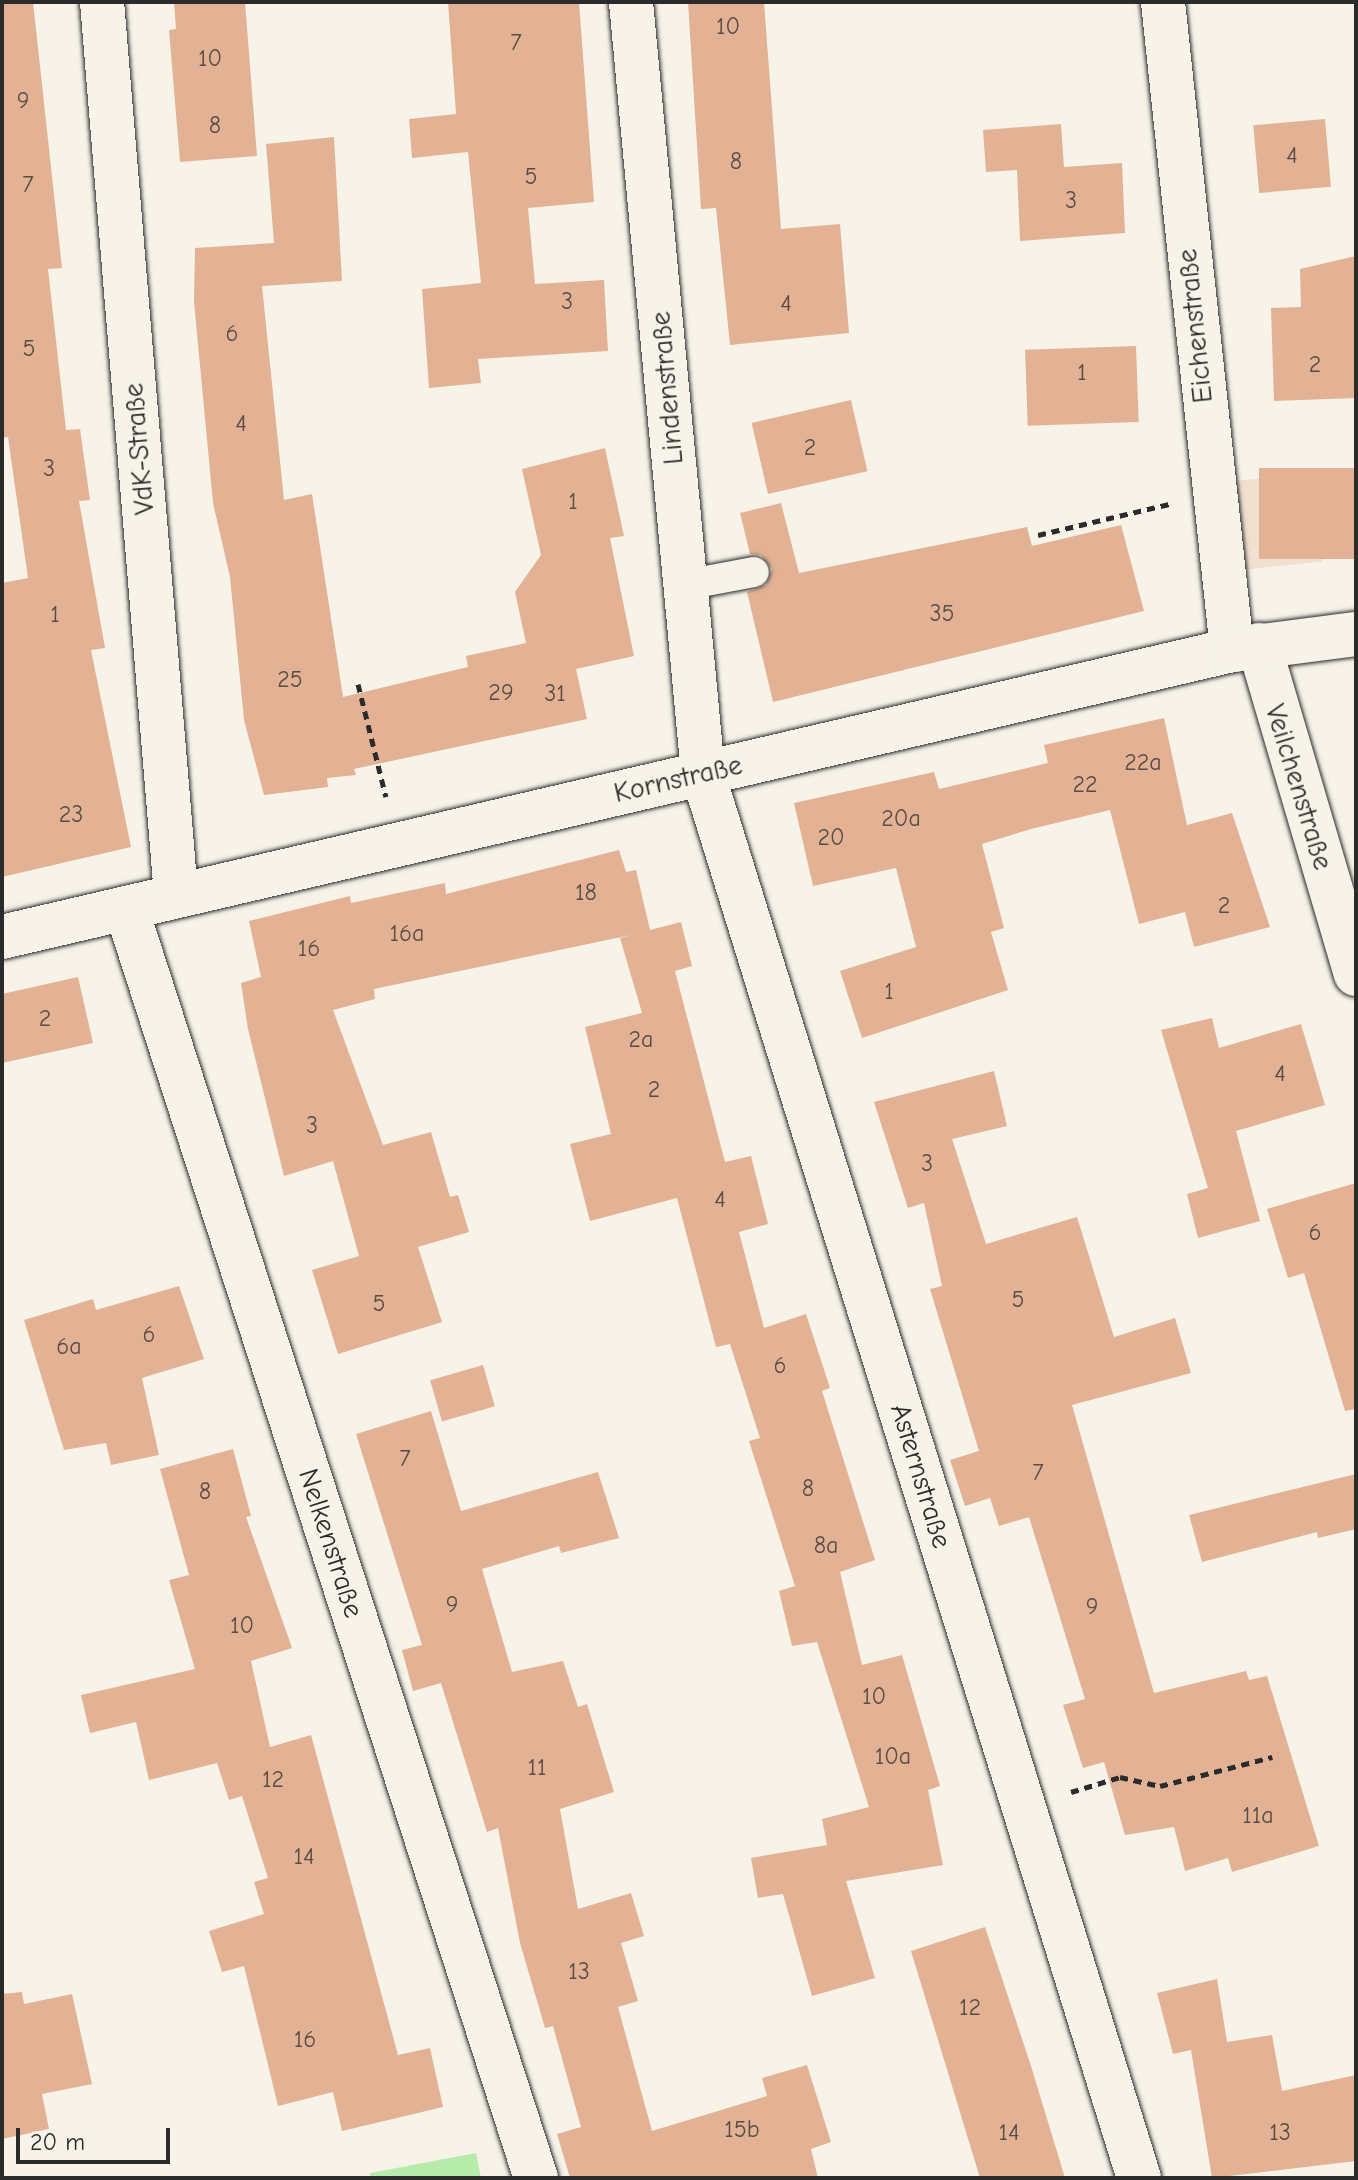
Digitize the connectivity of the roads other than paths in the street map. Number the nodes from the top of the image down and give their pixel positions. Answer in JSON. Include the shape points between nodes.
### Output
{"nodes":[{"id":1,"x":102,"y":2,"type":"edge"},
{"id":2,"x":631,"y":2,"type":"edge"},
{"id":3,"x":1163,"y":2,"type":"edge"},
{"id":4,"x":754,"y":572,"type":"dead end"},
{"id":5,"x":685,"y":585,"type":"junction"},
{"id":6,"x":1356,"y":634,"type":"edge"},
{"id":7,"x":1245,"y":648,"type":"junction"},
{"id":8,"x":703,"y":774,"type":"junction"},
{"id":9,"x":176,"y":895,"type":"junction"},
{"id":10,"x":126,"y":908,"type":"junction"},
{"id":11,"x":2,"y":937,"type":"edge"},
{"id":12,"x":1356,"y":974,"type":"edge"},
{"id":13,"x":536,"y":2178,"type":"edge"},
{"id":14,"x":1139,"y":2178,"type":"edge"}],
"edges":[{"from":1,"to":9,"type":"street","name":"VdK-Straße"},
{"from":2,"to":5,"type":"street","name":"Lindenstraße"},
{"from":3,"to":7,"type":"street","name":"Eichenstraße","via":[[1213,494]]},
{"from":4,"to":5,"type":"lane"},
{"from":5,"to":8,"type":"street","name":"Lindenstraße"},
{"from":6,"to":7,"type":"street","name":"Kornstraße"},
{"from":7,"to":8,"type":"street","name":"Kornstraße"},
{"from":7,"to":12,"type":"street","name":"Veilchenstraße"},
{"from":8,"to":9,"type":"street","name":"Kornstraße"},
{"from":8,"to":14,"type":"street","name":"Asternstraße"},
{"from":9,"to":10,"type":"street","name":"Kornstraße"},
{"from":10,"to":11,"type":"street","name":"Kornstraße"},
{"from":10,"to":13,"type":"street","name":"Nelkenstraße"}]}
